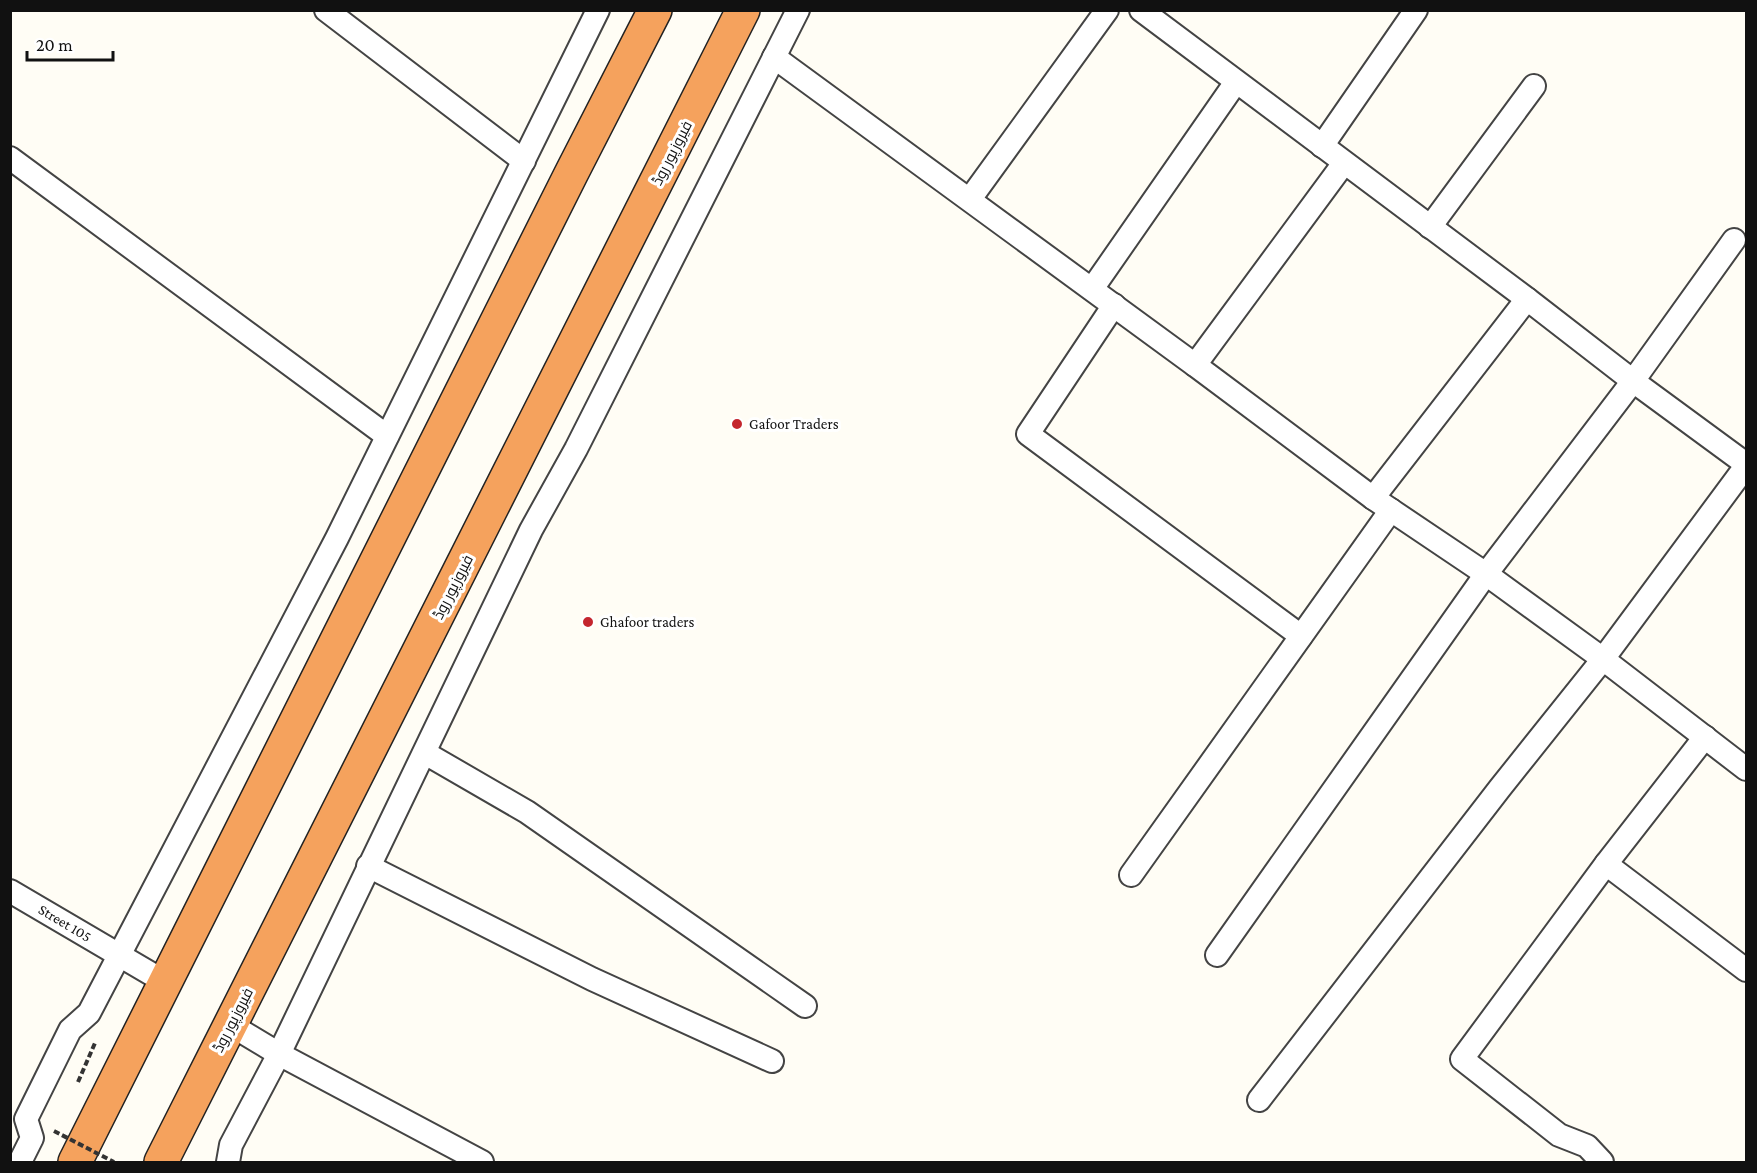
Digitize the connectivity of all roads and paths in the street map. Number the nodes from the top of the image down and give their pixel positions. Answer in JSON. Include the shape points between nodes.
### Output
{"nodes":[{"id":1,"x":326,"y":10,"type":"edge"},
{"id":2,"x":598,"y":10,"type":"edge"},
{"id":3,"x":655,"y":10,"type":"edge"},
{"id":4,"x":743,"y":10,"type":"edge"},
{"id":5,"x":798,"y":10,"type":"edge"},
{"id":6,"x":1107,"y":10,"type":"edge"},
{"id":7,"x":1141,"y":10,"type":"edge"},
{"id":8,"x":1416,"y":10,"type":"edge"},
{"id":9,"x":774,"y":57,"type":"junction"},
{"id":10,"x":1236,"y":82,"type":"junction"},
{"id":11,"x":1534,"y":86,"type":"dead end"},
{"id":12,"x":1322,"y":146,"type":"junction"},
{"id":13,"x":10,"y":158,"type":"edge"},
{"id":14,"x":524,"y":161,"type":"junction"},
{"id":15,"x":1344,"y":163,"type":"junction"},
{"id":16,"x":970,"y":199,"type":"junction"},
{"id":17,"x":1430,"y":227,"type":"junction"},
{"id":18,"x":1734,"y":240,"type":"dead end"},
{"id":19,"x":1092,"y":289,"type":"junction"},
{"id":20,"x":1527,"y":299,"type":"junction"},
{"id":21,"x":1114,"y":305,"type":"junction"},
{"id":22,"x":1195,"y":365,"type":"junction"},
{"id":23,"x":1633,"y":381,"type":"junction"},
{"id":24,"x":387,"y":436,"type":"junction"},
{"id":25,"x":1746,"y":465,"type":"edge"},
{"id":26,"x":1382,"y":504,"type":"junction"},
{"id":27,"x":1486,"y":574,"type":"junction"},
{"id":28,"x":1301,"y":636,"type":"junction"},
{"id":29,"x":1603,"y":659,"type":"junction"},
{"id":30,"x":1705,"y":737,"type":"junction"},
{"id":31,"x":425,"y":753,"type":"junction"},
{"id":32,"x":1746,"y":769,"type":"edge"},
{"id":33,"x":1606,"y":864,"type":"junction"},
{"id":34,"x":368,"y":866,"type":"junction"},
{"id":35,"x":1131,"y":875,"type":"dead end"},
{"id":36,"x":10,"y":891,"type":"edge"},
{"id":37,"x":1217,"y":955,"type":"dead end"},
{"id":38,"x":119,"y":956,"type":"junction"},
{"id":39,"x":1746,"y":970,"type":"edge"},
{"id":40,"x":165,"y":982,"type":"junction"},
{"id":41,"x":805,"y":1006,"type":"dead end"},
{"id":42,"x":231,"y":1025,"type":"junction"},
{"id":43,"x":279,"y":1054,"type":"junction"},
{"id":44,"x":772,"y":1060,"type":"dead end"},
{"id":45,"x":1259,"y":1100,"type":"dead end"},
{"id":46,"x":54,"y":1131,"type":"dead end"},
{"id":47,"x":20,"y":1162,"type":"edge"},
{"id":48,"x":75,"y":1162,"type":"edge"},
{"id":49,"x":114,"y":1162,"type":"edge"},
{"id":50,"x":161,"y":1162,"type":"edge"},
{"id":51,"x":228,"y":1162,"type":"edge"},
{"id":52,"x":482,"y":1162,"type":"edge"},
{"id":53,"x":1602,"y":1162,"type":"edge"}],
"edges":[{"from":1,"to":14,"type":"street"},
{"from":2,"to":14,"type":"street"},
{"from":3,"to":40,"type":"highway"},
{"from":4,"to":42,"type":"highway","name":"فیروزپور روڈ"},
{"from":5,"to":9,"type":"street"},
{"from":6,"to":16,"type":"street"},
{"from":7,"to":10,"type":"street"},
{"from":8,"to":12,"type":"street"},
{"from":9,"to":16,"type":"street"},
{"from":9,"to":31,"type":"street","via":[[576,449],[531,530]]},
{"from":10,"to":12,"type":"street"},
{"from":10,"to":19,"type":"street"},
{"from":11,"to":17,"type":"street"},
{"from":12,"to":15,"type":"street"},
{"from":13,"to":24,"type":"street"},
{"from":14,"to":24,"type":"street"},
{"from":15,"to":17,"type":"street"},
{"from":15,"to":22,"type":"street"},
{"from":16,"to":19,"type":"street"},
{"from":17,"to":20,"type":"street"},
{"from":18,"to":23,"type":"street"},
{"from":19,"to":21,"type":"street"},
{"from":20,"to":23,"type":"street"},
{"from":20,"to":26,"type":"street"},
{"from":21,"to":22,"type":"street"},
{"from":21,"to":28,"type":"street","via":[[1028,434]]},
{"from":22,"to":26,"type":"street"},
{"from":23,"to":25,"type":"street"},
{"from":23,"to":27,"type":"street"},
{"from":24,"to":38,"type":"street"},
{"from":25,"to":29,"type":"street"},
{"from":26,"to":27,"type":"street"},
{"from":26,"to":28,"type":"street"},
{"from":27,"to":29,"type":"street"},
{"from":27,"to":37,"type":"street"},
{"from":28,"to":35,"type":"street"},
{"from":29,"to":30,"type":"street"},
{"from":29,"to":45,"type":"street"},
{"from":30,"to":32,"type":"street"},
{"from":30,"to":33,"type":"street"},
{"from":31,"to":34,"type":"street"},
{"from":31,"to":41,"type":"street","via":[[527,813]]},
{"from":33,"to":39,"type":"street"},
{"from":33,"to":53,"type":"street","via":[[1462,1059],[1559,1135],[1587,1146]]},
{"from":34,"to":43,"type":"street"},
{"from":34,"to":44,"type":"street","via":[[592,979]]},
{"from":36,"to":38,"type":"street","name":"Street 105"},
{"from":38,"to":40,"type":"street","name":"Street 105"},
{"from":38,"to":47,"type":"street","via":[[89,1013],[70,1030],[26,1119],[32,1138]]},
{"from":40,"to":48,"type":"highway"},
{"from":42,"to":43,"type":"street"},
{"from":42,"to":50,"type":"highway","name":"فیروزپور روڈ"},
{"from":43,"to":51,"type":"street","via":[[231,1145]]},
{"from":43,"to":52,"type":"street"},
{"from":46,"to":49,"type":"path","bridge":true}]}
